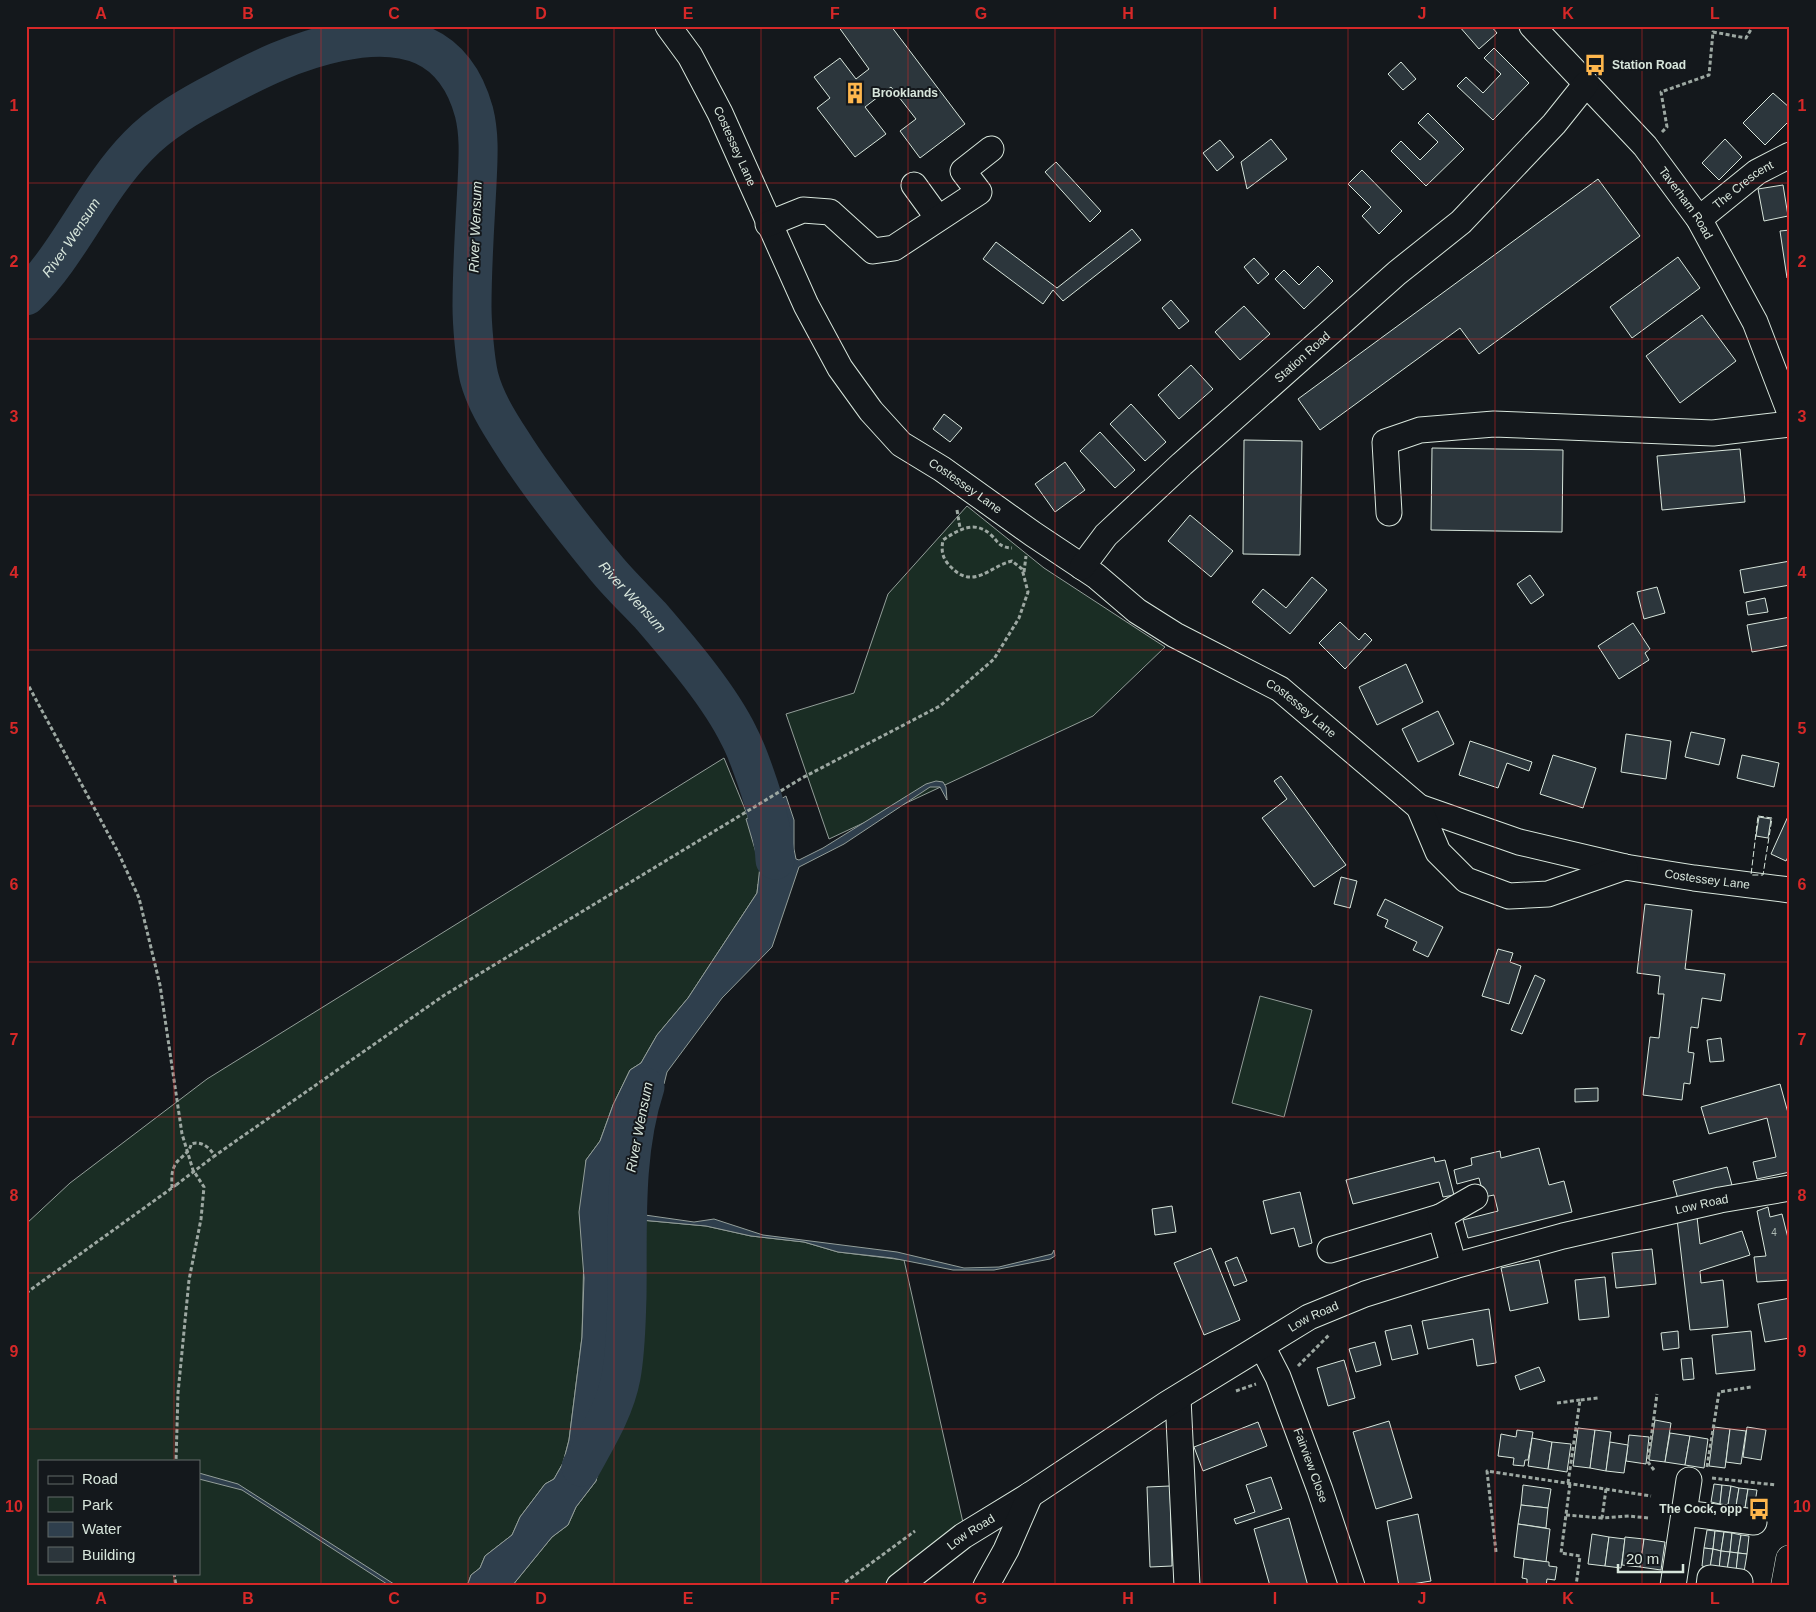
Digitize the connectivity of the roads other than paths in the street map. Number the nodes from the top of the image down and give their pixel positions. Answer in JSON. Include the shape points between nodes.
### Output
{"nodes":[{"id":1,"x":668,"y":26,"type":"edge"},
{"id":2,"x":1532,"y":26,"type":"edge"},
{"id":3,"x":1586,"y":84,"type":"junction"},
{"id":4,"x":991,"y":149,"type":"dead end"},
{"id":5,"x":1790,"y":155,"type":"edge"},
{"id":6,"x":914,"y":185,"type":"dead end"},
{"id":7,"x":938,"y":218,"type":"junction"},
{"id":8,"x":1700,"y":219,"type":"junction"},
{"id":9,"x":768,"y":224,"type":"junction"},
{"id":10,"x":1790,"y":413,"type":"edge"},
{"id":11,"x":1790,"y":424,"type":"edge"},
{"id":12,"x":1389,"y":513,"type":"dead end"},
{"id":13,"x":1082,"y":567,"type":"junction"},
{"id":14,"x":1419,"y":807,"type":"junction"},
{"id":15,"x":1625,"y":867,"type":"junction"},
{"id":16,"x":1790,"y":890,"type":"edge"},
{"id":17,"x":1790,"y":1188,"type":"edge"},
{"id":18,"x":1475,"y":1197,"type":"dead end"},
{"id":19,"x":1440,"y":1217,"type":"junction"},
{"id":20,"x":1330,"y":1250,"type":"dead end"},
{"id":21,"x":1454,"y":1266,"type":"junction"},
{"id":22,"x":1262,"y":1346,"type":"junction"},
{"id":23,"x":1178,"y":1398,"type":"junction"},
{"id":24,"x":1697,"y":1478,"type":"road end"},
{"id":25,"x":1030,"y":1495,"type":"junction"},
{"id":26,"x":1684,"y":1513,"type":"junction"},
{"id":27,"x":1754,"y":1522,"type":"dead end"},
{"id":28,"x":1790,"y":1559,"type":"edge"},
{"id":29,"x":1740,"y":1582,"type":"dead end"},
{"id":30,"x":899,"y":1586,"type":"edge"},
{"id":31,"x":986,"y":1586,"type":"edge"},
{"id":32,"x":1187,"y":1586,"type":"edge"},
{"id":33,"x":1352,"y":1586,"type":"edge"},
{"id":34,"x":1673,"y":1586,"type":"edge"},
{"id":35,"x":1709,"y":1586,"type":"edge"},
{"id":36,"x":1785,"y":1586,"type":"edge"}],
"edges":[{"from":1,"to":9,"type":"street","name":"Costessey Lane","via":[[690,56],[720,112]]},
{"from":2,"to":3,"type":"street","name":"Taverham Road"},
{"from":3,"to":8,"type":"street","name":"Taverham Road","via":[[1645,146]]},
{"from":3,"to":13,"type":"street","name":"Station Road","via":[[1554,124],[1460,222],[1397,273],[1182,464],[1106,536]]},
{"from":4,"to":7,"type":"street","via":[[963,171],[979,192]]},
{"from":5,"to":8,"type":"street","name":"The Crescent","via":[[1757,172]]},
{"from":6,"to":7,"type":"street"},
{"from":7,"to":9,"type":"street","via":[[894,248],[873,251],[830,212],[803,210]]},
{"from":8,"to":10,"type":"street","name":"Taverham Road","via":[[1755,322]]},
{"from":9,"to":13,"type":"street","name":"Costessey Lane","via":[[840,368],[871,411],[901,444]]},
{"from":11,"to":12,"type":"street","via":[[1713,433],[1494,424],[1420,430],[1385,442]]},
{"from":13,"to":14,"type":"street","name":"Costessey Lane","via":[[1137,611],[1175,635],[1280,689]]},
{"from":14,"to":15,"type":"street","name":"Costessey Lane","via":[[1519,842]]},
{"from":14,"to":15,"type":"street","name":"Costessey Lane","via":[[1438,852],[1466,880],[1509,896],[1548,894]]},
{"from":15,"to":16,"type":"street","name":"Costessey Lane"},
{"from":17,"to":21,"type":"street","name":"Low Road","via":[[1720,1200],[1563,1236]]},
{"from":18,"to":19,"type":"street"},
{"from":19,"to":20,"type":"street"},
{"from":19,"to":21,"type":"street"},
{"from":21,"to":22,"type":"street","name":"Low Road","via":[[1365,1294],[1309,1317]]},
{"from":22,"to":23,"type":"street","name":"Low Road"},
{"from":22,"to":33,"type":"street","name":"Fairview Close","via":[[1278,1377]]},
{"from":23,"to":25,"type":"street","name":"Low Road"},
{"from":23,"to":32,"type":"street"},
{"from":24,"to":26,"type":"street"},
{"from":25,"to":30,"type":"street","name":"Low Road","via":[[963,1536]]},
{"from":25,"to":31,"type":"street"},
{"from":26,"to":27,"type":"street"},
{"from":26,"to":34,"type":"street"},
{"from":28,"to":36,"type":"main road"},
{"from":29,"to":35,"type":"street","via":[[1710,1578]]}]}
